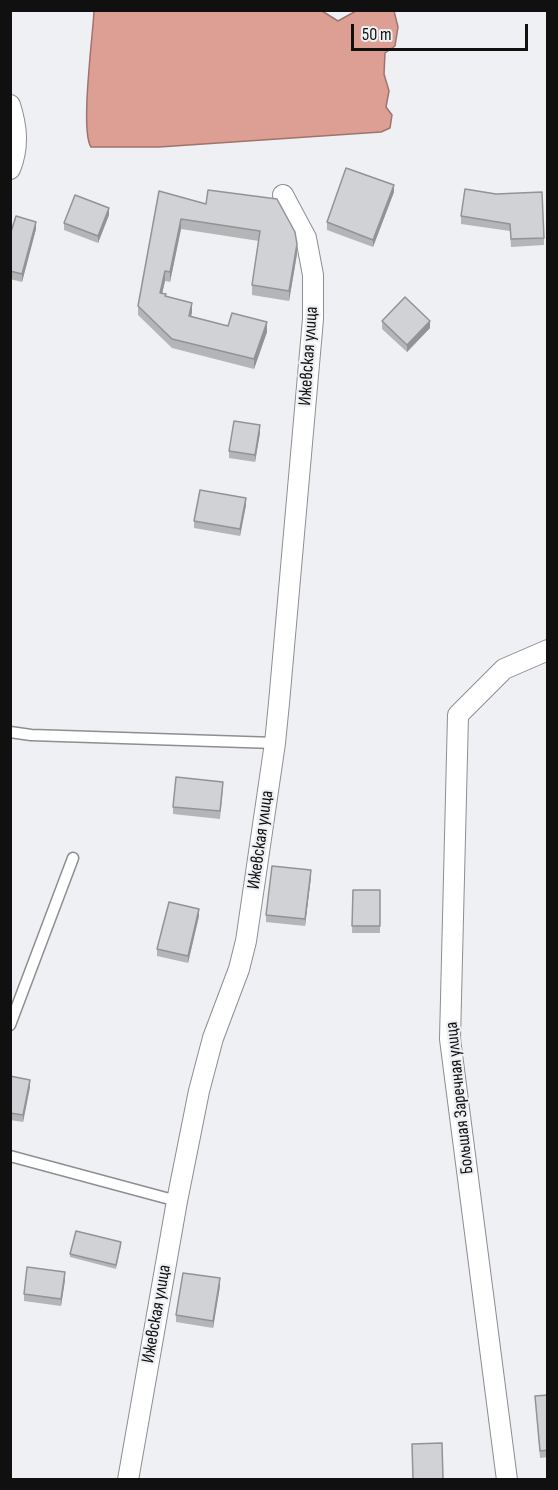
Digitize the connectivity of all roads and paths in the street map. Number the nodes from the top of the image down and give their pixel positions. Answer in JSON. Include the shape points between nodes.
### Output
{"nodes":[{"id":1,"x":10,"y":105,"type":"edge"},
{"id":2,"x":10,"y":169,"type":"edge"},
{"id":3,"x":283,"y":195,"type":"dead end"},
{"id":4,"x":548,"y":650,"type":"edge"},
{"id":5,"x":10,"y":732,"type":"edge"},
{"id":6,"x":275,"y":743,"type":"junction"},
{"id":7,"x":73,"y":858,"type":"dead end"},
{"id":8,"x":10,"y":1025,"type":"edge"},
{"id":9,"x":10,"y":1156,"type":"edge"},
{"id":10,"x":177,"y":1201,"type":"junction"},
{"id":11,"x":128,"y":1479,"type":"edge"},
{"id":12,"x":507,"y":1479,"type":"edge"}],
"edges":[{"from":1,"to":2,"type":"street","via":[[18,137]]},
{"from":3,"to":6,"type":"street","name":"Ижевская улица","via":[[306,238],[314,275]]},
{"from":4,"to":12,"type":"street","name":"Большая Заречная улица","via":[[504,669],[458,715],[450,1039]]},
{"from":5,"to":6,"type":"lane"},
{"from":6,"to":10,"type":"street","name":"Ижевская улица","via":[[246,941],[213,1038]]},
{"from":7,"to":8,"type":"lane"},
{"from":9,"to":10,"type":"lane"},
{"from":10,"to":11,"type":"street","name":"Ижевская улица"}]}
